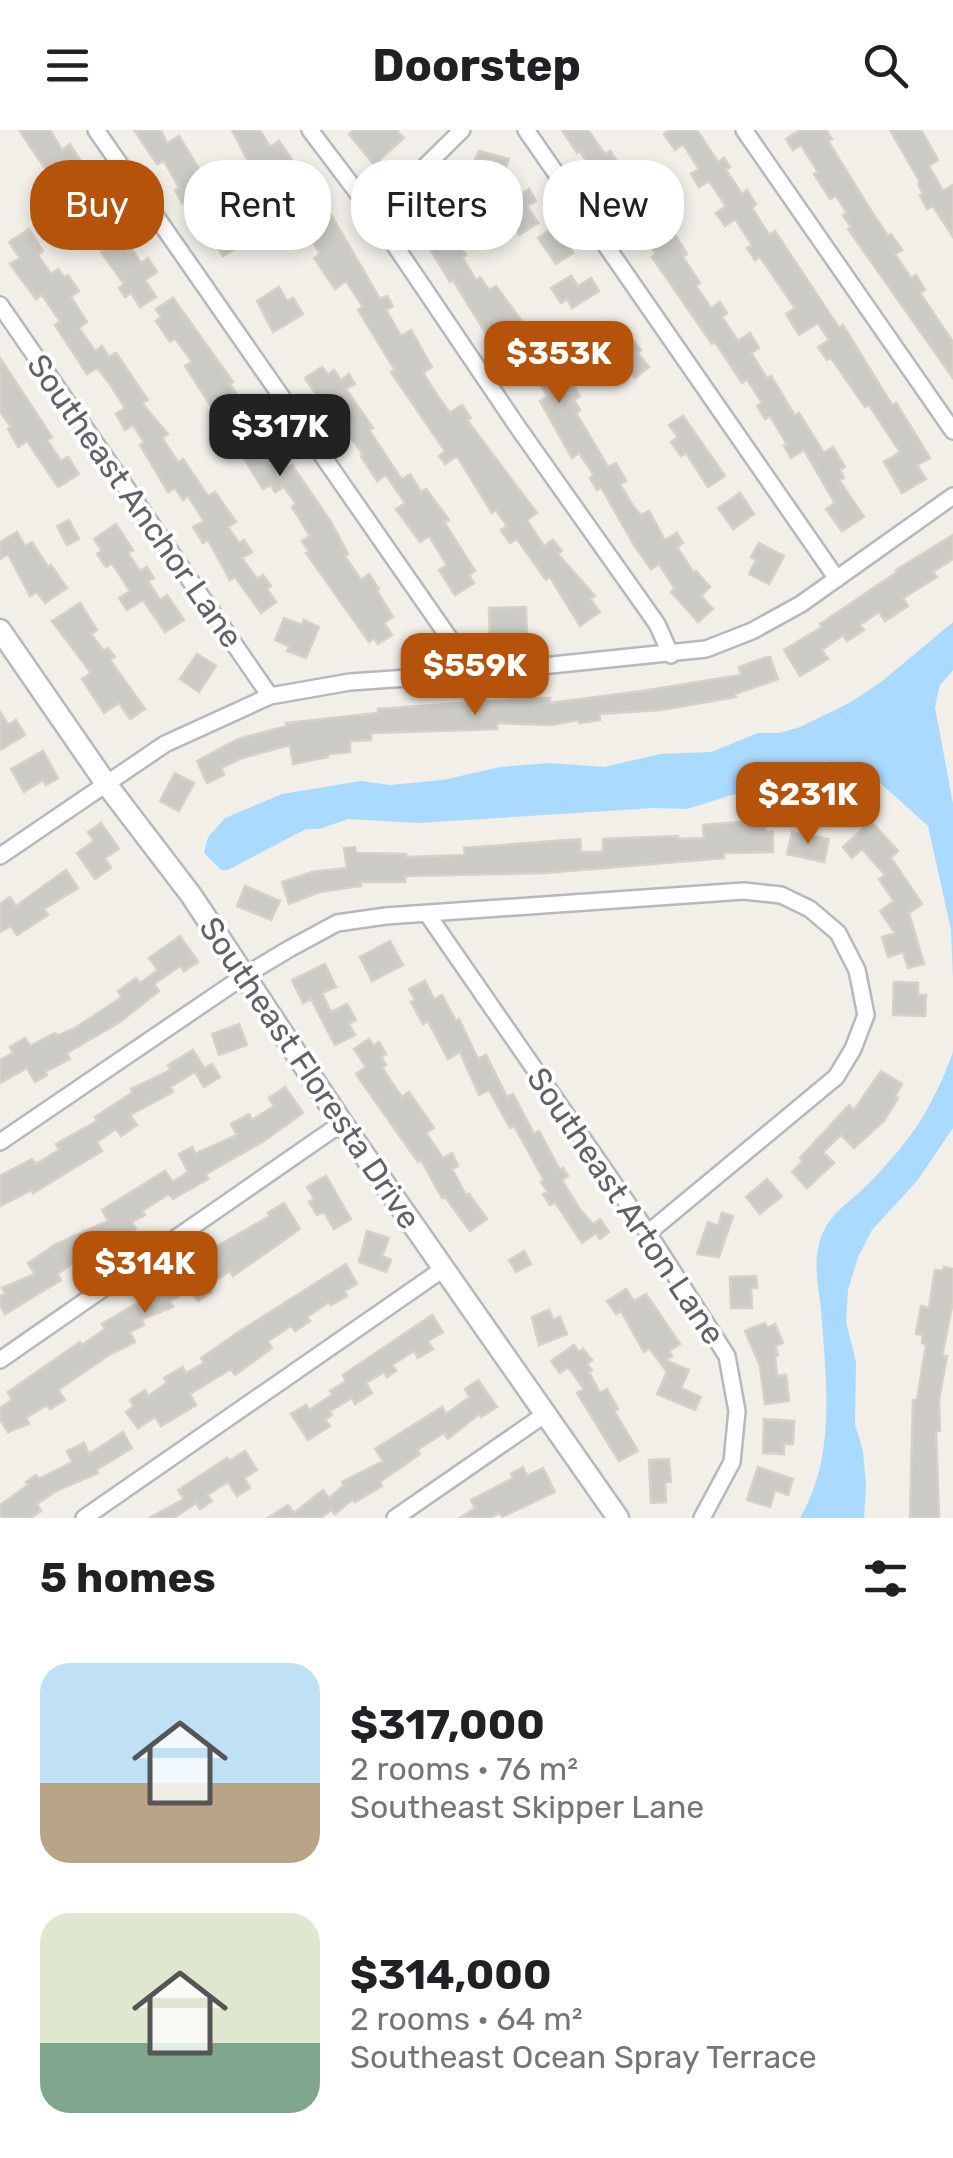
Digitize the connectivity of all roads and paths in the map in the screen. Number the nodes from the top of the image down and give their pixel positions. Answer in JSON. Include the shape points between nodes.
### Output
{"nodes":[{"id":1,"x":96,"y":130,"type":"edge"},
{"id":2,"x":310,"y":130,"type":"edge"},
{"id":3,"x":462,"y":130,"type":"edge"},
{"id":4,"x":526,"y":130,"type":"edge"},
{"id":5,"x":744,"y":130,"type":"edge"},
{"id":6,"x":432,"y":160,"type":"edge"},
{"id":7,"x":351,"y":183,"type":"edge"},
{"id":8,"x":399,"y":250,"type":"edge"},
{"id":9,"x":0,"y":305,"type":"edge"},
{"id":10,"x":953,"y":431,"type":"edge"},
{"id":11,"x":953,"y":496,"type":"edge"},
{"id":12,"x":837,"y":579,"type":"junction"},
{"id":13,"x":0,"y":630,"type":"edge"},
{"id":14,"x":671,"y":655,"type":"junction"},
{"id":15,"x":466,"y":674,"type":"junction"},
{"id":16,"x":270,"y":696,"type":"junction"},
{"id":17,"x":107,"y":785,"type":"junction"},
{"id":18,"x":0,"y":856,"type":"edge"},
{"id":19,"x":428,"y":915,"type":"junction"},
{"id":20,"x":244,"y":976,"type":"junction"},
{"id":21,"x":342,"y":1123,"type":"junction"},
{"id":22,"x":0,"y":1142,"type":"edge"},
{"id":23,"x":648,"y":1234,"type":"junction"},
{"id":24,"x":443,"y":1269,"type":"junction"},
{"id":25,"x":0,"y":1360,"type":"edge"},
{"id":26,"x":544,"y":1415,"type":"junction"},
{"id":27,"x":84,"y":1518,"type":"edge"},
{"id":28,"x":395,"y":1518,"type":"edge"},
{"id":29,"x":618,"y":1518,"type":"edge"},
{"id":30,"x":702,"y":1518,"type":"edge"}],
"edges":[{"from":1,"to":15,"type":"street","via":[[452,642]]},
{"from":2,"to":7,"type":"street"},
{"from":3,"to":6,"type":"street"},
{"from":4,"to":12,"type":"street"},
{"from":5,"to":10,"type":"street"},
{"from":8,"to":14,"type":"street","via":[[657,624]]},
{"from":9,"to":16,"type":"street","name":"Southeast Anchor Lane"},
{"from":11,"to":12,"type":"street"},
{"from":12,"to":14,"type":"street","via":[[752,631]]},
{"from":13,"to":17,"type":"street","name":"Southeast Floresta Drive"},
{"from":14,"to":15,"type":"street"},
{"from":15,"to":16,"type":"street"},
{"from":16,"to":17,"type":"street","via":[[165,744]]},
{"from":17,"to":18,"type":"street"},
{"from":17,"to":20,"type":"street","name":"Southeast Floresta Drive"},
{"from":19,"to":20,"type":"street","via":[[338,923]]},
{"from":19,"to":23,"type":"street","name":"Southeast Arton Lane"},
{"from":19,"to":23,"type":"street","via":[[744,891],[780,895],[838,933],[856,970],[866,1016],[836,1077]]},
{"from":20,"to":21,"type":"street","name":"Southeast Floresta Drive"},
{"from":20,"to":22,"type":"street"},
{"from":21,"to":24,"type":"street","name":"Southeast Floresta Drive"},
{"from":21,"to":25,"type":"street"},
{"from":23,"to":30,"type":"street","name":"Southeast Arton Lane","via":[[726,1356],[734,1392],[732,1462]]},
{"from":24,"to":26,"type":"street","name":"Southeast Floresta Drive"},
{"from":24,"to":27,"type":"street"},
{"from":26,"to":28,"type":"street"},
{"from":26,"to":29,"type":"street","name":"Southeast Floresta Drive"}]}
